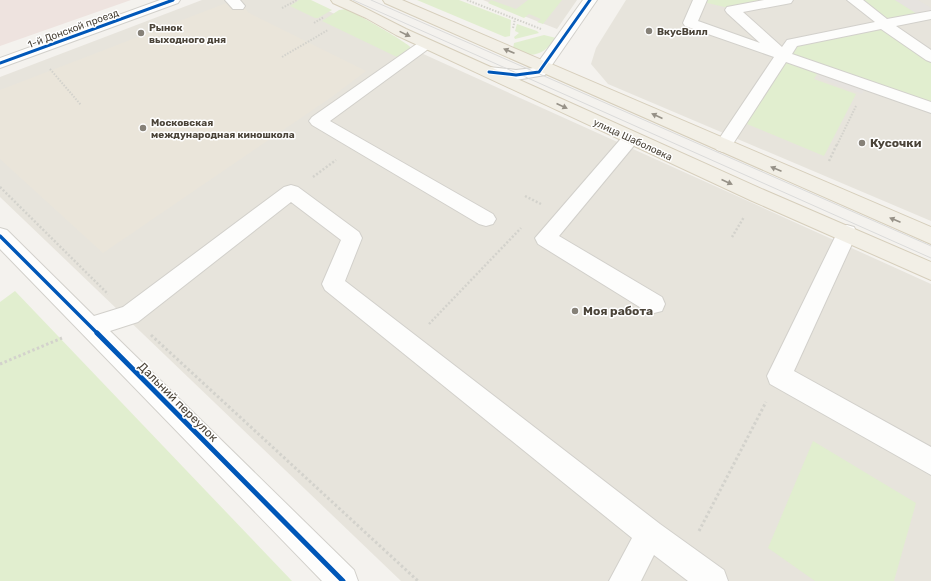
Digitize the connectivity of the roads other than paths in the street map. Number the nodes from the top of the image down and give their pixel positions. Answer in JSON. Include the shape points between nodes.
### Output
{"nodes":[{"id":1,"x":173,"y":0,"type":"edge"},
{"id":2,"x":338,"y":0,"type":"edge"},
{"id":3,"x":390,"y":0,"type":"edge"},
{"id":4,"x":590,"y":0,"type":"edge"},
{"id":5,"x":700,"y":0,"type":"edge"},
{"id":6,"x":786,"y":0,"type":"edge"},
{"id":7,"x":854,"y":0,"type":"edge"},
{"id":8,"x":929,"y":9,"type":"edge"},
{"id":9,"x":884,"y":25,"type":"junction"},
{"id":10,"x":426,"y":44,"type":"junction"},
{"id":11,"x":783,"y":56,"type":"junction"},
{"id":12,"x":931,"y":57,"type":"edge"},
{"id":13,"x":0,"y":63,"type":"edge"},
{"id":14,"x":544,"y":66,"type":"junction"},
{"id":15,"x":489,"y":72,"type":"junction"},
{"id":16,"x":931,"y":108,"type":"edge"},
{"id":17,"x":631,"y":138,"type":"junction"},
{"id":18,"x":723,"y":146,"type":"junction"},
{"id":19,"x":486,"y":219,"type":"dead end"},
{"id":20,"x":847,"y":233,"type":"junction"},
{"id":21,"x":0,"y":236,"type":"edge"},
{"id":22,"x":931,"y":236,"type":"edge"},
{"id":23,"x":931,"y":271,"type":"edge"},
{"id":24,"x":654,"y":304,"type":"dead end"},
{"id":25,"x":90,"y":327,"type":"junction"},
{"id":26,"x":931,"y":462,"type":"edge"},
{"id":27,"x":650,"y":534,"type":"junction"},
{"id":28,"x":343,"y":581,"type":"edge"},
{"id":29,"x":624,"y":581,"type":"edge"},
{"id":30,"x":713,"y":581,"type":"edge"}],
"edges":[{"from":1,"to":13,"type":"street","name":"1-й Донской проезд"},
{"from":2,"to":10,"type":"main road","name":"улица Шаболовка","one_way":true},
{"from":14,"to":3,"type":"main road","one_way":true},
{"from":4,"to":14,"type":"street"},
{"from":5,"to":11,"type":"street","via":[[690,23]]},
{"from":6,"to":11,"type":"street","via":[[732,10]]},
{"from":7,"to":9,"type":"street","via":[[880,19]]},
{"from":8,"to":9,"type":"street"},
{"from":9,"to":11,"type":"street","via":[[792,43]]},
{"from":9,"to":12,"type":"street"},
{"from":10,"to":15,"type":"main road","name":"улица Шаболовка"},
{"from":10,"to":19,"type":"street","via":[[318,121]]},
{"from":11,"to":16,"type":"street"},
{"from":11,"to":18,"type":"street"},
{"from":14,"to":15,"type":"street","via":[[539,72],[526,75]]},
{"from":18,"to":14,"type":"main road","one_way":true},
{"from":15,"to":17,"type":"main road","name":"улица Шаболовка","one_way":true},
{"from":17,"to":20,"type":"main road","name":"улица Шаболовка","one_way":true},
{"from":17,"to":24,"type":"street","via":[[545,238]]},
{"from":22,"to":18,"type":"main road","one_way":true},
{"from":20,"to":23,"type":"main road","name":"улица Шаболовка"},
{"from":20,"to":26,"type":"street","via":[[779,376]]},
{"from":21,"to":25,"type":"street","name":"Дальний переулок"},
{"from":25,"to":27,"type":"street","via":[[130,316],[291,192],[352,238],[333,284]]},
{"from":25,"to":28,"type":"street","name":"Дальний переулок"},
{"from":27,"to":29,"type":"street"},
{"from":27,"to":30,"type":"street"}]}
